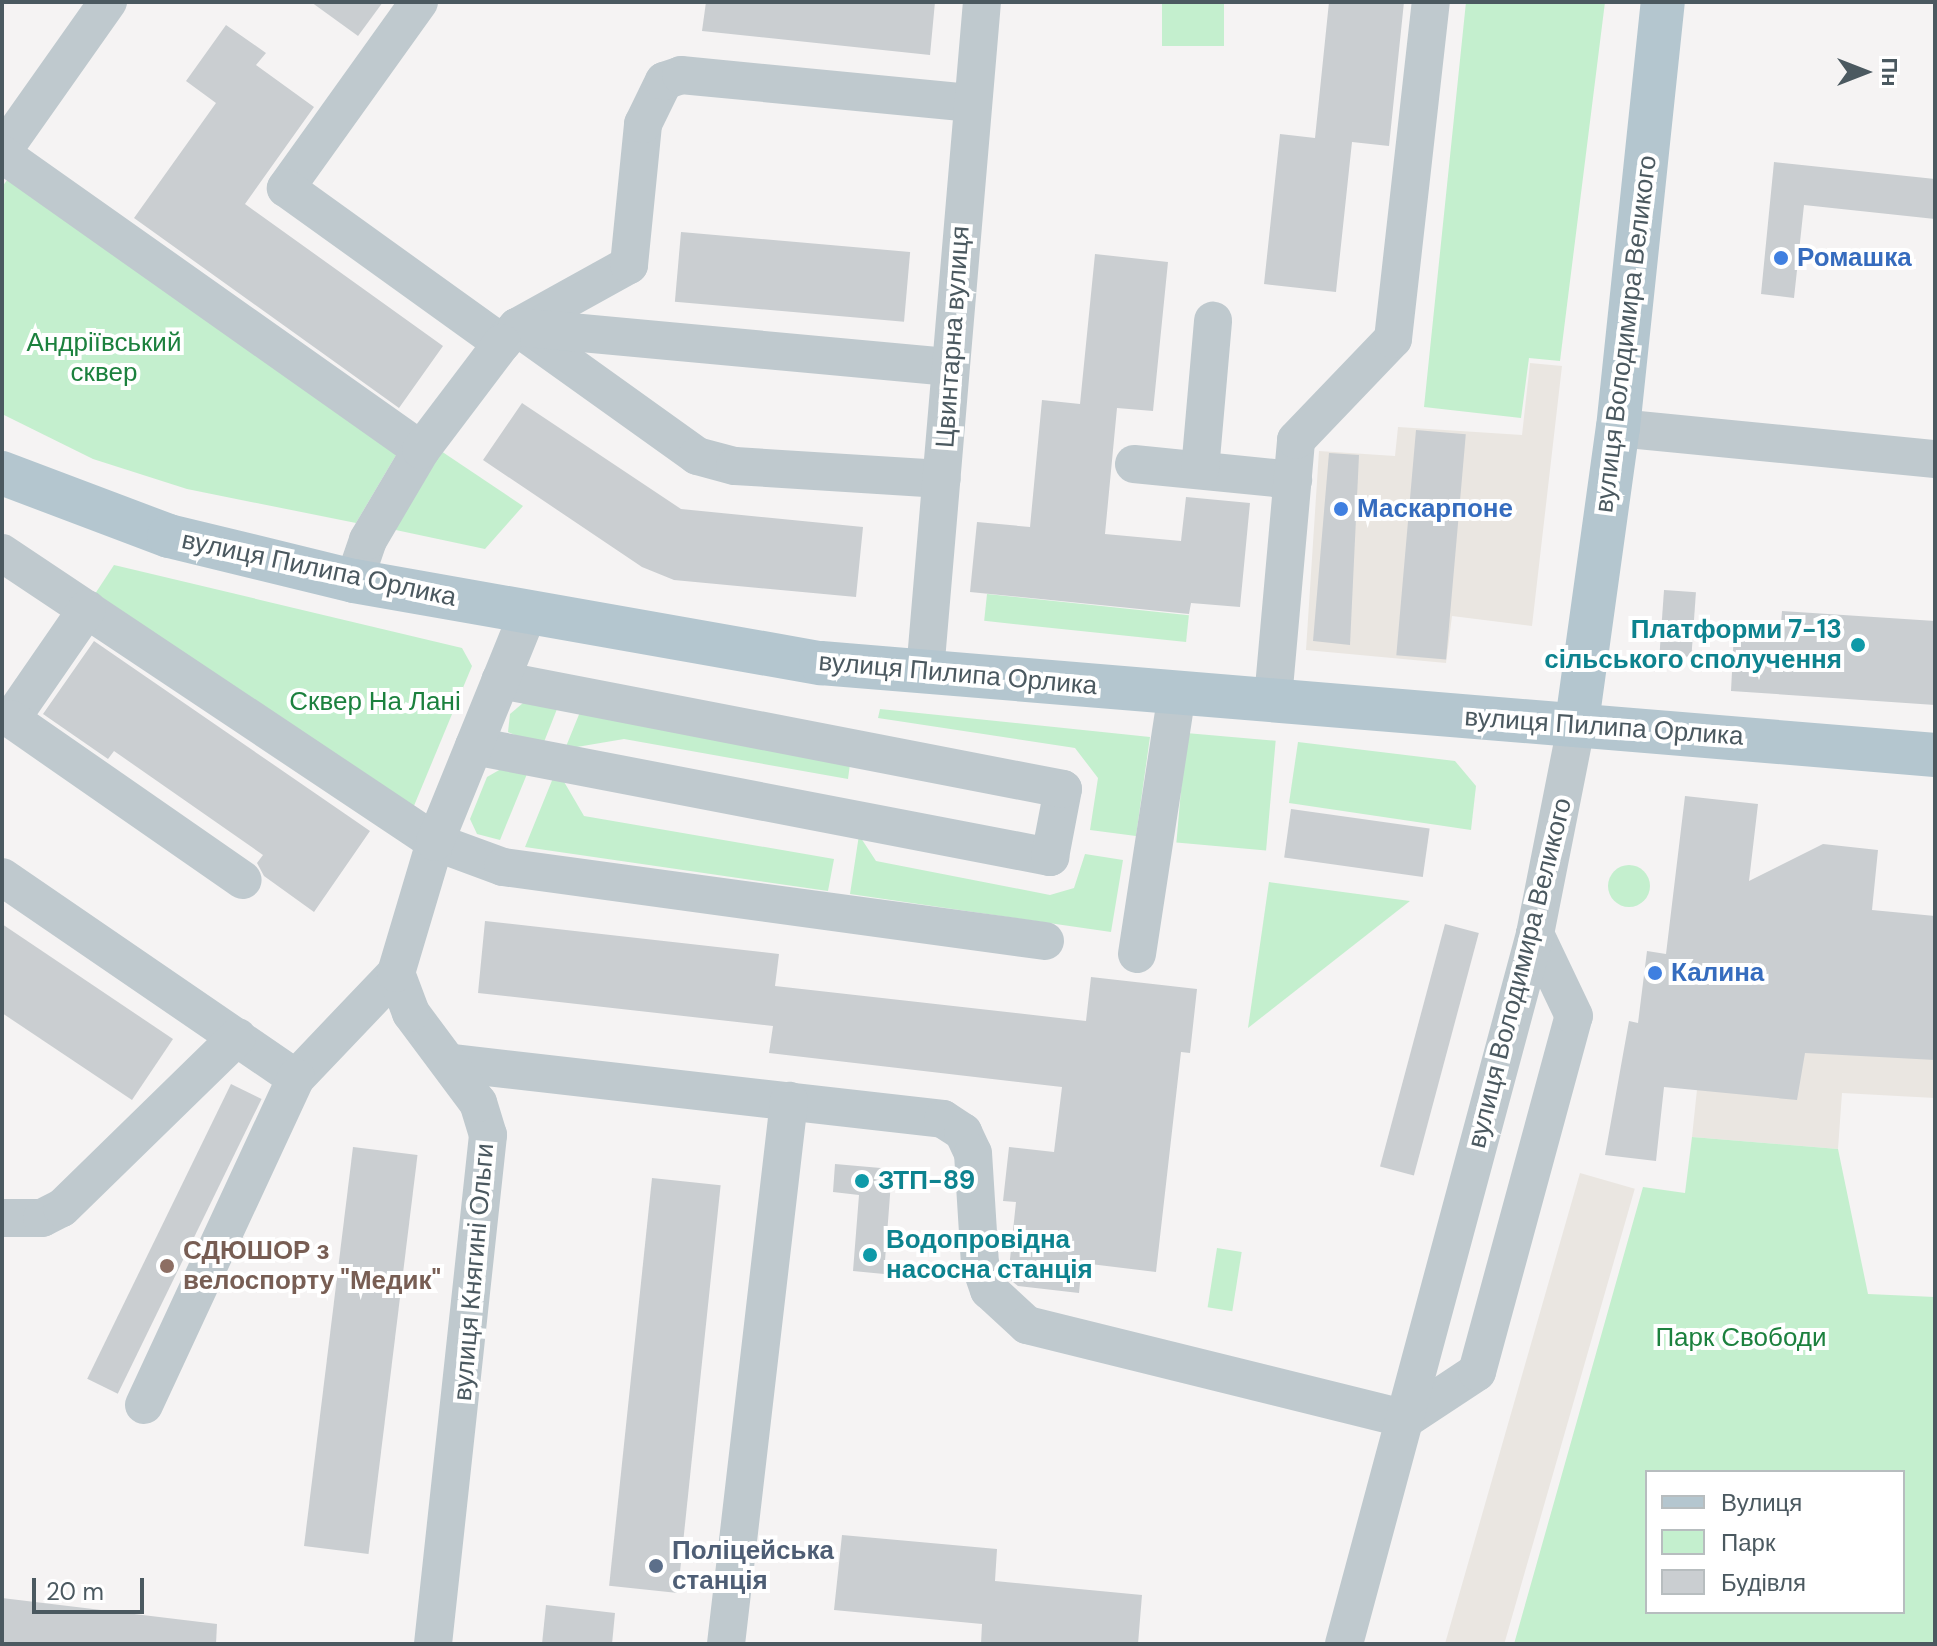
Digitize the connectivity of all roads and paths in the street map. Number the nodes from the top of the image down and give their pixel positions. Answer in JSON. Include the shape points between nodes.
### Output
{"nodes":[{"id":1,"x":108,"y":2,"type":"edge"},
{"id":2,"x":419,"y":2,"type":"edge"},
{"id":3,"x":982,"y":2,"type":"edge"},
{"id":4,"x":1431,"y":2,"type":"edge"},
{"id":5,"x":1663,"y":2,"type":"edge"},
{"id":6,"x":970,"y":103,"type":"junction"},
{"id":7,"x":2,"y":153,"type":"edge"},
{"id":8,"x":1213,"y":321,"type":"dead end"},
{"id":9,"x":509,"y":335,"type":"junction"},
{"id":10,"x":950,"y":367,"type":"junction"},
{"id":11,"x":1618,"y":428,"type":"junction"},
{"id":12,"x":421,"y":450,"type":"junction"},
{"id":13,"x":1935,"y":459,"type":"edge"},
{"id":14,"x":1134,"y":464,"type":"dead end"},
{"id":15,"x":1200,"y":470,"type":"junction"},
{"id":16,"x":2,"y":473,"type":"edge"},
{"id":17,"x":942,"y":479,"type":"junction"},
{"id":18,"x":1293,"y":480,"type":"junction"},
{"id":19,"x":2,"y":553,"type":"edge"},
{"id":20,"x":354,"y":581,"type":"junction"},
{"id":21,"x":87,"y":609,"type":"junction"},
{"id":22,"x":528,"y":613,"type":"junction"},
{"id":23,"x":925,"y":672,"type":"junction"},
{"id":24,"x":500,"y":680,"type":"junction"},
{"id":25,"x":1177,"y":692,"type":"junction"},
{"id":26,"x":1273,"y":699,"type":"junction"},
{"id":27,"x":1577,"y":722,"type":"junction"},
{"id":28,"x":474,"y":746,"type":"junction"},
{"id":29,"x":1935,"y":755,"type":"edge"},
{"id":30,"x":435,"y":842,"type":"junction"},
{"id":31,"x":2,"y":877,"type":"edge"},
{"id":32,"x":243,"y":880,"type":"dead end"},
{"id":33,"x":1535,"y":934,"type":"junction"},
{"id":34,"x":1045,"y":941,"type":"dead end"},
{"id":35,"x":1137,"y":954,"type":"dead end"},
{"id":36,"x":396,"y":973,"type":"junction"},
{"id":37,"x":237,"y":1037,"type":"junction"},
{"id":38,"x":452,"y":1063,"type":"junction"},
{"id":39,"x":296,"y":1078,"type":"junction"},
{"id":40,"x":789,"y":1101,"type":"junction"},
{"id":41,"x":2,"y":1218,"type":"edge"},
{"id":42,"x":144,"y":1405,"type":"dead end"},
{"id":43,"x":1406,"y":1419,"type":"junction"},
{"id":44,"x":433,"y":1644,"type":"edge"},
{"id":45,"x":726,"y":1644,"type":"edge"},
{"id":46,"x":1344,"y":1644,"type":"edge"}],
"edges":[{"from":1,"to":7,"type":"street"},
{"from":2,"to":9,"type":"street","via":[[286,188]]},
{"from":3,"to":6,"type":"street","name":"Цвинтарна вулиця"},
{"from":4,"to":18,"type":"street","via":[[1393,339],[1296,440]]},
{"from":5,"to":11,"type":"main road","name":"вулиця Володимира Великого"},
{"from":6,"to":9,"type":"street","via":[[681,75],[664,81],[643,124],[629,265]]},
{"from":6,"to":10,"type":"street","name":"Цвинтарна вулиця"},
{"from":7,"to":12,"type":"street"},
{"from":8,"to":15,"type":"street"},
{"from":9,"to":10,"type":"street"},
{"from":9,"to":12,"type":"street"},
{"from":9,"to":17,"type":"street","via":[[697,456],[735,466]]},
{"from":10,"to":17,"type":"street","name":"Цвинтарна вулиця"},
{"from":11,"to":13,"type":"street"},
{"from":11,"to":27,"type":"main road","name":"вулиця Володимира Великого"},
{"from":12,"to":20,"type":"street","via":[[368,540]]},
{"from":14,"to":15,"type":"street"},
{"from":15,"to":18,"type":"street"},
{"from":16,"to":20,"type":"main road","name":"вулиця Пилипа Орлика","via":[[169,536]]},
{"from":17,"to":23,"type":"street","name":"Цвинтарна вулиця"},
{"from":18,"to":26,"type":"street"},
{"from":19,"to":21,"type":"street"},
{"from":20,"to":22,"type":"main road","name":"вулиця Пилипа Орлика"},
{"from":21,"to":30,"type":"street"},
{"from":21,"to":32,"type":"street","via":[[11,719]]},
{"from":22,"to":23,"type":"main road","name":"вулиця Пилипа Орлика","via":[[745,652]]},
{"from":22,"to":24,"type":"street"},
{"from":23,"to":25,"type":"main road","name":"вулиця Пилипа Орлика"},
{"from":24,"to":28,"type":"street"},
{"from":24,"to":28,"type":"street","via":[[1063,789],[1050,857]]},
{"from":25,"to":26,"type":"main road","name":"вулиця Пилипа Орлика"},
{"from":25,"to":35,"type":"street"},
{"from":26,"to":27,"type":"main road","name":"вулиця Пилипа Орлика"},
{"from":27,"to":29,"type":"main road","name":"вулиця Пилипа Орлика"},
{"from":27,"to":33,"type":"street","name":"вулиця Володимира Великого"},
{"from":28,"to":30,"type":"street"},
{"from":30,"to":34,"type":"street","via":[[503,867]]},
{"from":30,"to":36,"type":"street"},
{"from":31,"to":37,"type":"street"},
{"from":33,"to":43,"type":"street","name":"вулиця Володимира Великого"},
{"from":33,"to":43,"type":"street","via":[[1574,1016],[1477,1372]]},
{"from":36,"to":38,"type":"street","name":"вулиця Княгині Ольги","via":[[411,1013]]},
{"from":36,"to":39,"type":"street"},
{"from":37,"to":39,"type":"street"},
{"from":37,"to":41,"type":"street","via":[[62,1208],[42,1218]]},
{"from":38,"to":40,"type":"street"},
{"from":38,"to":44,"type":"street","name":"вулиця Княгині Ольги","via":[[478,1103],[488,1164]]},
{"from":39,"to":42,"type":"street"},
{"from":40,"to":43,"type":"street","via":[[943,1119],[963,1132],[973,1153],[980,1264],[1005,1310],[1027,1325]]},
{"from":40,"to":45,"type":"street"},
{"from":43,"to":46,"type":"street","name":"вулиця Володимира Великого"}]}
